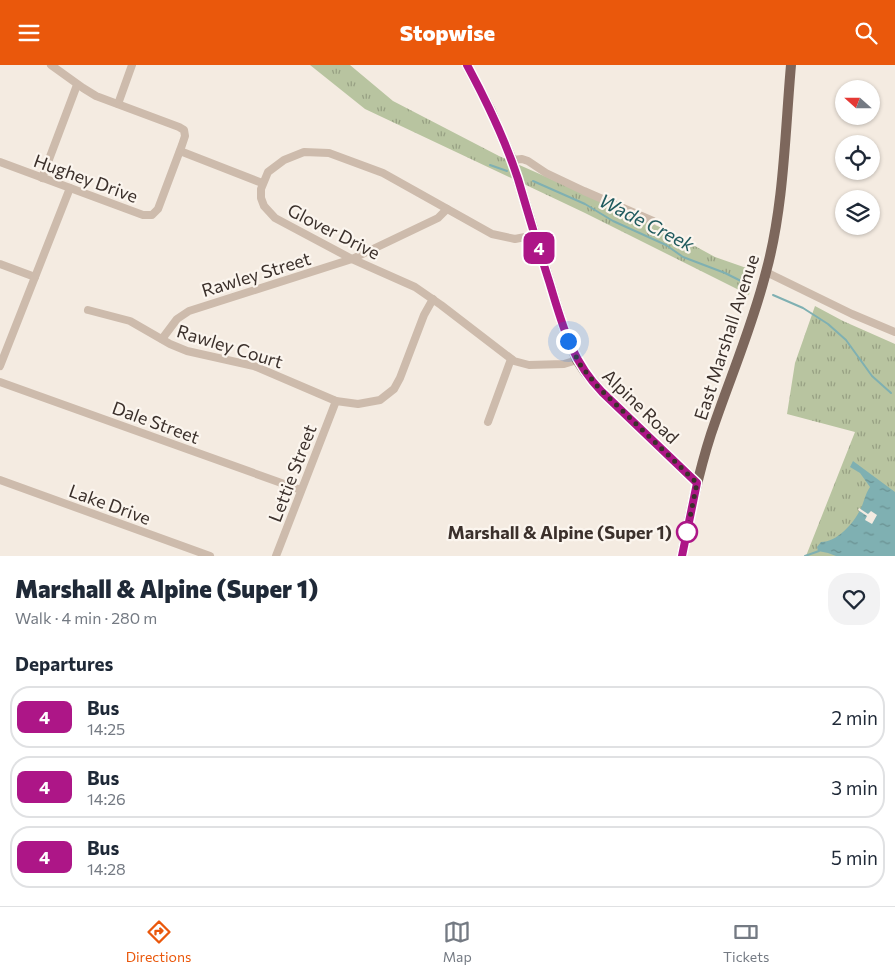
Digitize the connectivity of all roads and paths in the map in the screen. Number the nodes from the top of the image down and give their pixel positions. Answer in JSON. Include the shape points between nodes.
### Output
{"nodes":[{"id":1,"x":51,"y":65,"type":"edge"},
{"id":2,"x":132,"y":65,"type":"edge"},
{"id":3,"x":467,"y":65,"type":"edge"},
{"id":4,"x":791,"y":65,"type":"edge"},
{"id":5,"x":77,"y":85,"type":"junction"},
{"id":6,"x":118,"y":104,"type":"junction"},
{"id":7,"x":180,"y":151,"type":"junction"},
{"id":8,"x":512,"y":160,"type":"junction"},
{"id":9,"x":0,"y":162,"type":"edge"},
{"id":10,"x":42,"y":178,"type":"junction"},
{"id":11,"x":262,"y":183,"type":"junction"},
{"id":12,"x":70,"y":188,"type":"junction"},
{"id":13,"x":447,"y":209,"type":"junction"},
{"id":14,"x":653,"y":221,"type":"dead end"},
{"id":15,"x":535,"y":235,"type":"junction"},
{"id":16,"x":352,"y":259,"type":"junction"},
{"id":17,"x":0,"y":264,"type":"edge"},
{"id":18,"x":766,"y":272,"type":"junction"},
{"id":19,"x":34,"y":277,"type":"junction"},
{"id":20,"x":433,"y":299,"type":"junction"},
{"id":21,"x":88,"y":310,"type":"dead end"},
{"id":22,"x":895,"y":333,"type":"edge"},
{"id":23,"x":162,"y":339,"type":"junction"},
{"id":24,"x":511,"y":359,"type":"junction"},
{"id":25,"x":577,"y":360,"type":"junction"},
{"id":26,"x":0,"y":366,"type":"edge"},
{"id":27,"x":0,"y":382,"type":"edge"},
{"id":28,"x":336,"y":401,"type":"junction"},
{"id":29,"x":488,"y":422,"type":"dead end"},
{"id":30,"x":0,"y":480,"type":"edge"},
{"id":31,"x":697,"y":483,"type":"junction"},
{"id":32,"x":301,"y":490,"type":"junction"},
{"id":33,"x":210,"y":556,"type":"edge"},
{"id":34,"x":276,"y":556,"type":"edge"},
{"id":35,"x":682,"y":556,"type":"edge"}],
"edges":[{"from":1,"to":5,"type":"street"},
{"from":2,"to":6,"type":"street"},
{"from":3,"to":8,"type":"main road","name":"Alpine Road"},
{"from":4,"to":18,"type":"main road","name":"East Marshall Avenue","via":[[777,217]]},
{"from":5,"to":6,"type":"street"},
{"from":5,"to":10,"type":"street"},
{"from":6,"to":7,"type":"street","via":[[182,129],[185,136]]},
{"from":7,"to":11,"type":"street"},
{"from":7,"to":12,"type":"street","name":"Hughey Drive","via":[[159,207],[152,215],[141,215]]},
{"from":8,"to":14,"type":"street","via":[[528,161],[546,173]]},
{"from":8,"to":15,"type":"main road","name":"Alpine Road"},
{"from":9,"to":10,"type":"street","name":"Hughey Drive"},
{"from":10,"to":12,"type":"street","name":"Hughey Drive"},
{"from":11,"to":13,"type":"street","via":[[271,169],[287,158],[304,152],[324,152],[378,171]]},
{"from":11,"to":16,"type":"street","name":"Glover Drive","via":[[262,201],[272,216]]},
{"from":12,"to":19,"type":"street"},
{"from":13,"to":15,"type":"street","via":[[496,235],[515,239]]},
{"from":13,"to":16,"type":"street","name":"Rawley Street","via":[[438,218]]},
{"from":15,"to":25,"type":"main road","name":"Alpine Road","via":[[562,326]]},
{"from":16,"to":20,"type":"street","name":"Glover Drive","via":[[410,284]]},
{"from":16,"to":23,"type":"street","name":"Rawley Street","via":[[192,310],[177,319]]},
{"from":17,"to":19,"type":"street"},
{"from":18,"to":22,"type":"street"},
{"from":18,"to":31,"type":"main road","name":"East Marshall Avenue"},
{"from":19,"to":26,"type":"street"},
{"from":20,"to":24,"type":"street","name":"Glover Drive"},
{"from":20,"to":28,"type":"street","name":"Rawley Court","via":[[392,391],[369,403]]},
{"from":21,"to":23,"type":"street","name":"Rawley Court","via":[[130,321]]},
{"from":23,"to":28,"type":"street","name":"Rawley Court","via":[[187,351],[259,368]]},
{"from":24,"to":25,"type":"street","name":"Glover Drive","via":[[529,365],[568,364]]},
{"from":24,"to":29,"type":"street"},
{"from":25,"to":31,"type":"main road","name":"Alpine Road","via":[[602,392]]},
{"from":27,"to":32,"type":"street","name":"Dale Street"},
{"from":28,"to":32,"type":"street","name":"Lettie Street"},
{"from":30,"to":33,"type":"street","name":"Lake Drive"},
{"from":31,"to":35,"type":"main road","name":"East Marshall Avenue"},
{"from":32,"to":34,"type":"street","name":"Lettie Street"}]}
